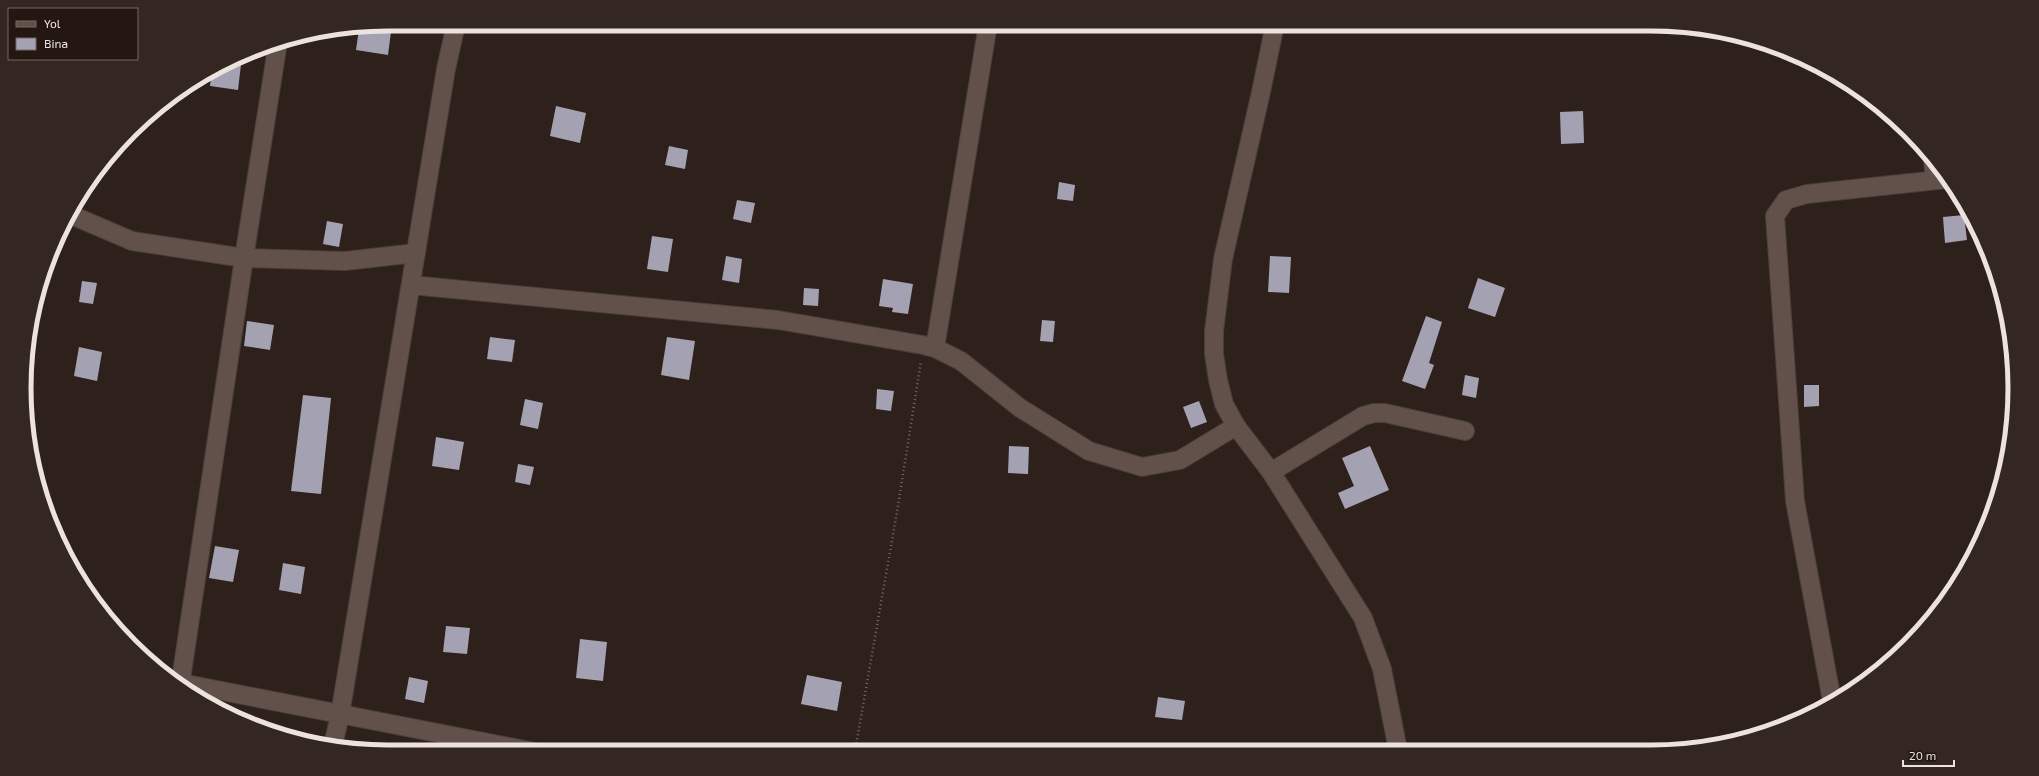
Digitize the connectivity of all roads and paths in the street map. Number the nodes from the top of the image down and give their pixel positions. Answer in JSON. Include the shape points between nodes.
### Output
{"nodes":[{"id":1,"x":454,"y":31,"type":"edge"},
{"id":2,"x":987,"y":31,"type":"edge"},
{"id":3,"x":1274,"y":31,"type":"edge"},
{"id":4,"x":277,"y":49,"type":"edge"},
{"id":5,"x":1940,"y":179,"type":"edge"},
{"id":6,"x":77,"y":213,"type":"edge"},
{"id":7,"x":416,"y":253,"type":"junction"},
{"id":8,"x":244,"y":258,"type":"junction"},
{"id":9,"x":411,"y":285,"type":"junction"},
{"id":10,"x":929,"y":347,"type":"junction"},
{"id":11,"x":1236,"y":426,"type":"junction"},
{"id":12,"x":1465,"y":431,"type":"dead end"},
{"id":13,"x":1271,"y":472,"type":"junction"},
{"id":14,"x":182,"y":679,"type":"edge"},
{"id":15,"x":192,"y":686,"type":"edge"},
{"id":16,"x":1831,"y":696,"type":"edge"},
{"id":17,"x":340,"y":715,"type":"junction"},
{"id":18,"x":335,"y":741,"type":"edge"},
{"id":19,"x":488,"y":745,"type":"edge"},
{"id":20,"x":856,"y":745,"type":"edge"},
{"id":21,"x":1397,"y":745,"type":"edge"}],
"edges":[{"from":1,"to":7,"type":"street"},
{"from":2,"to":10,"type":"street"},
{"from":3,"to":11,"type":"street","via":[[1223,259],[1214,331],[1218,380],[1224,404]]},
{"from":4,"to":8,"type":"street"},
{"from":5,"to":16,"type":"street","via":[[1807,194],[1786,200],[1775,216],[1795,501]]},
{"from":6,"to":8,"type":"street","via":[[132,241]]},
{"from":7,"to":8,"type":"street","via":[[344,261]]},
{"from":7,"to":9,"type":"street"},
{"from":8,"to":14,"type":"street"},
{"from":9,"to":10,"type":"street","via":[[778,320]]},
{"from":9,"to":17,"type":"street"},
{"from":10,"to":11,"type":"street","via":[[960,361],[1020,408],[1088,451],[1142,467],[1180,460]]},
{"from":10,"to":20,"type":"path"},
{"from":11,"to":13,"type":"street"},
{"from":12,"to":13,"type":"street","via":[[1385,413],[1374,413],[1363,416]]},
{"from":13,"to":21,"type":"street","via":[[1363,618],[1382,669]]},
{"from":15,"to":17,"type":"street"},
{"from":17,"to":18,"type":"street"},
{"from":17,"to":19,"type":"street"}]}
